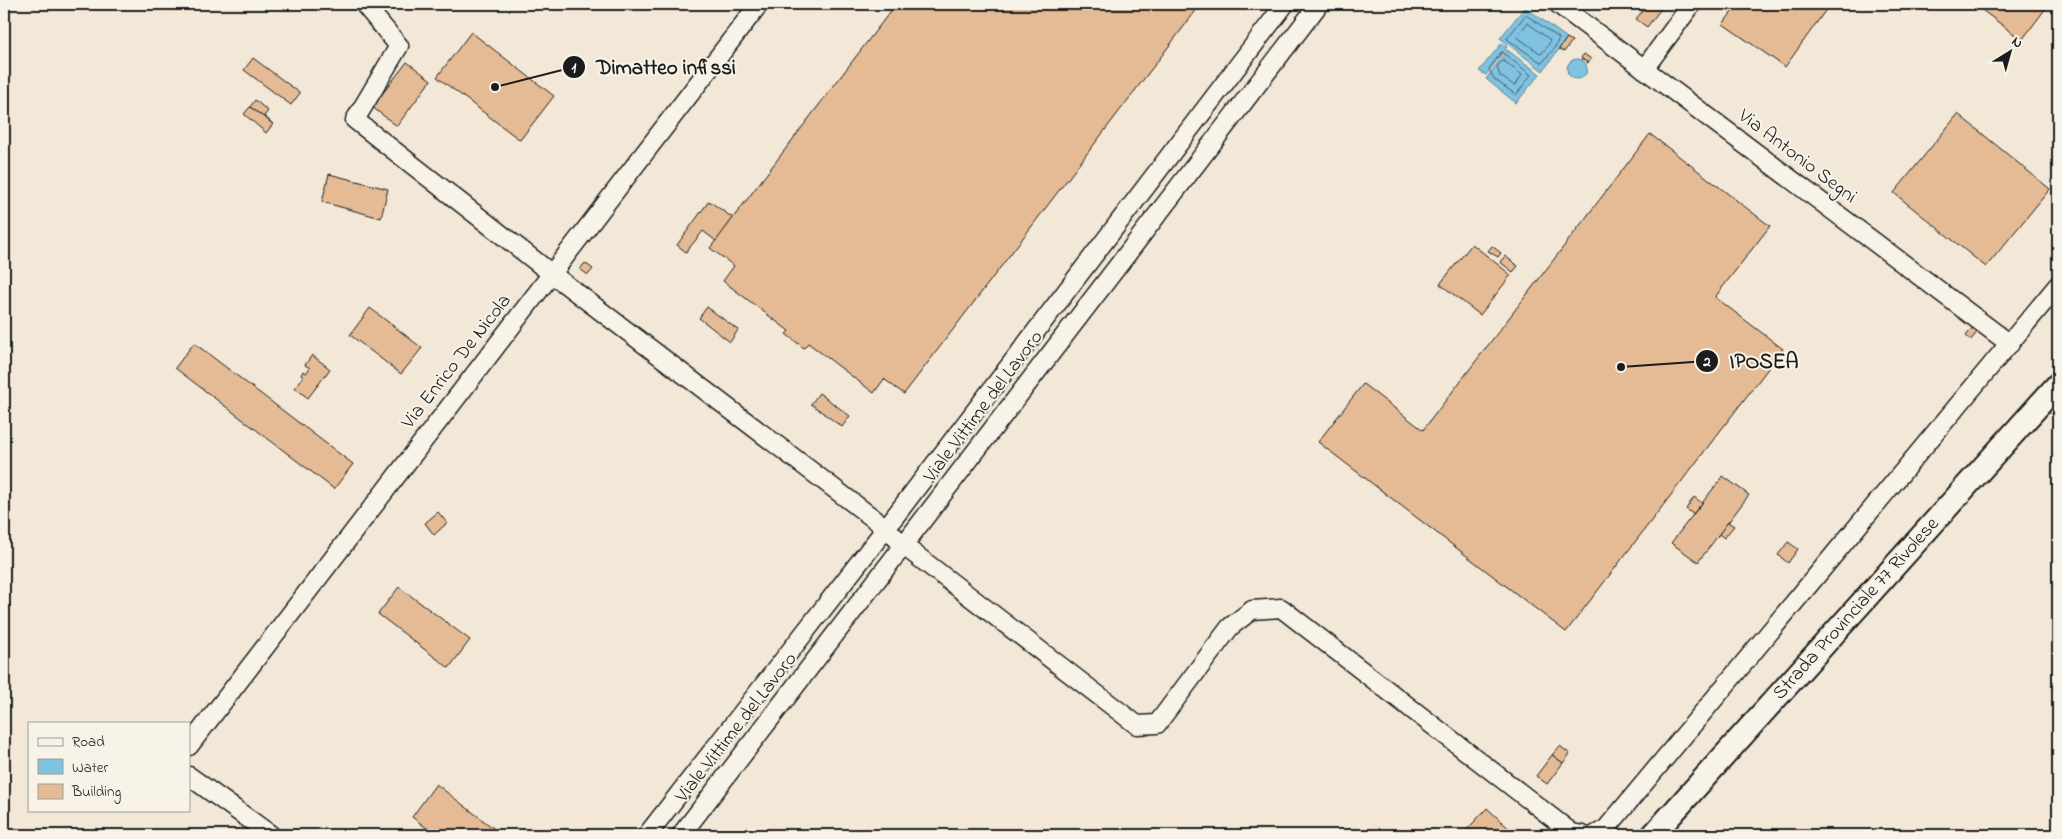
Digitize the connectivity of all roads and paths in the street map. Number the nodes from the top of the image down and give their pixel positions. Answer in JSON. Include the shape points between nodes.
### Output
{"nodes":[{"id":1,"x":364,"y":4,"type":"edge"},
{"id":2,"x":758,"y":4,"type":"edge"},
{"id":3,"x":1285,"y":4,"type":"edge"},
{"id":4,"x":1319,"y":4,"type":"edge"},
{"id":5,"x":1558,"y":4,"type":"edge"},
{"id":6,"x":1692,"y":4,"type":"edge"},
{"id":7,"x":1644,"y":69,"type":"junction"},
{"id":8,"x":552,"y":274,"type":"junction"},
{"id":9,"x":2058,"y":285,"type":"edge"},
{"id":10,"x":2010,"y":344,"type":"junction"},
{"id":11,"x":2058,"y":384,"type":"edge"},
{"id":12,"x":886,"y":528,"type":"junction"},
{"id":13,"x":904,"y":546,"type":"junction"},
{"id":14,"x":190,"y":745,"type":"edge"},
{"id":15,"x":190,"y":777,"type":"edge"},
{"id":16,"x":271,"y":835,"type":"edge"},
{"id":17,"x":647,"y":835,"type":"edge"},
{"id":18,"x":681,"y":835,"type":"edge"},
{"id":19,"x":1582,"y":835,"type":"edge"},
{"id":20,"x":1595,"y":835,"type":"edge"},
{"id":21,"x":1653,"y":835,"type":"edge"}],
"edges":[{"from":1,"to":8,"type":"street","via":[[399,46],[355,120]]},
{"from":2,"to":8,"type":"street","name":"Via Enrico De Nicola"},
{"from":3,"to":12,"type":"street","name":"Viale Vittime del Lavoro"},
{"from":4,"to":13,"type":"street","name":"Viale Vittime del Lavoro"},
{"from":5,"to":7,"type":"street","name":"Via Antonio Segni"},
{"from":6,"to":7,"type":"street"},
{"from":7,"to":10,"type":"street","name":"Via Antonio Segni"},
{"from":8,"to":12,"type":"street"},
{"from":8,"to":14,"type":"street","name":"Via Enrico De Nicola"},
{"from":9,"to":10,"type":"street"},
{"from":10,"to":20,"type":"street","via":[[1606,830]]},
{"from":11,"to":21,"type":"main road","name":"Strada Provinciale 77 Rivolese"},
{"from":12,"to":13,"type":"street"},
{"from":12,"to":17,"type":"street","name":"Viale Vittime del Lavoro"},
{"from":13,"to":18,"type":"street","name":"Viale Vittime del Lavoro"},
{"from":13,"to":19,"type":"street","via":[[1136,725],[1157,724],[1230,627],[1252,610],[1281,608],[1572,833]]},
{"from":15,"to":16,"type":"street"}]}
